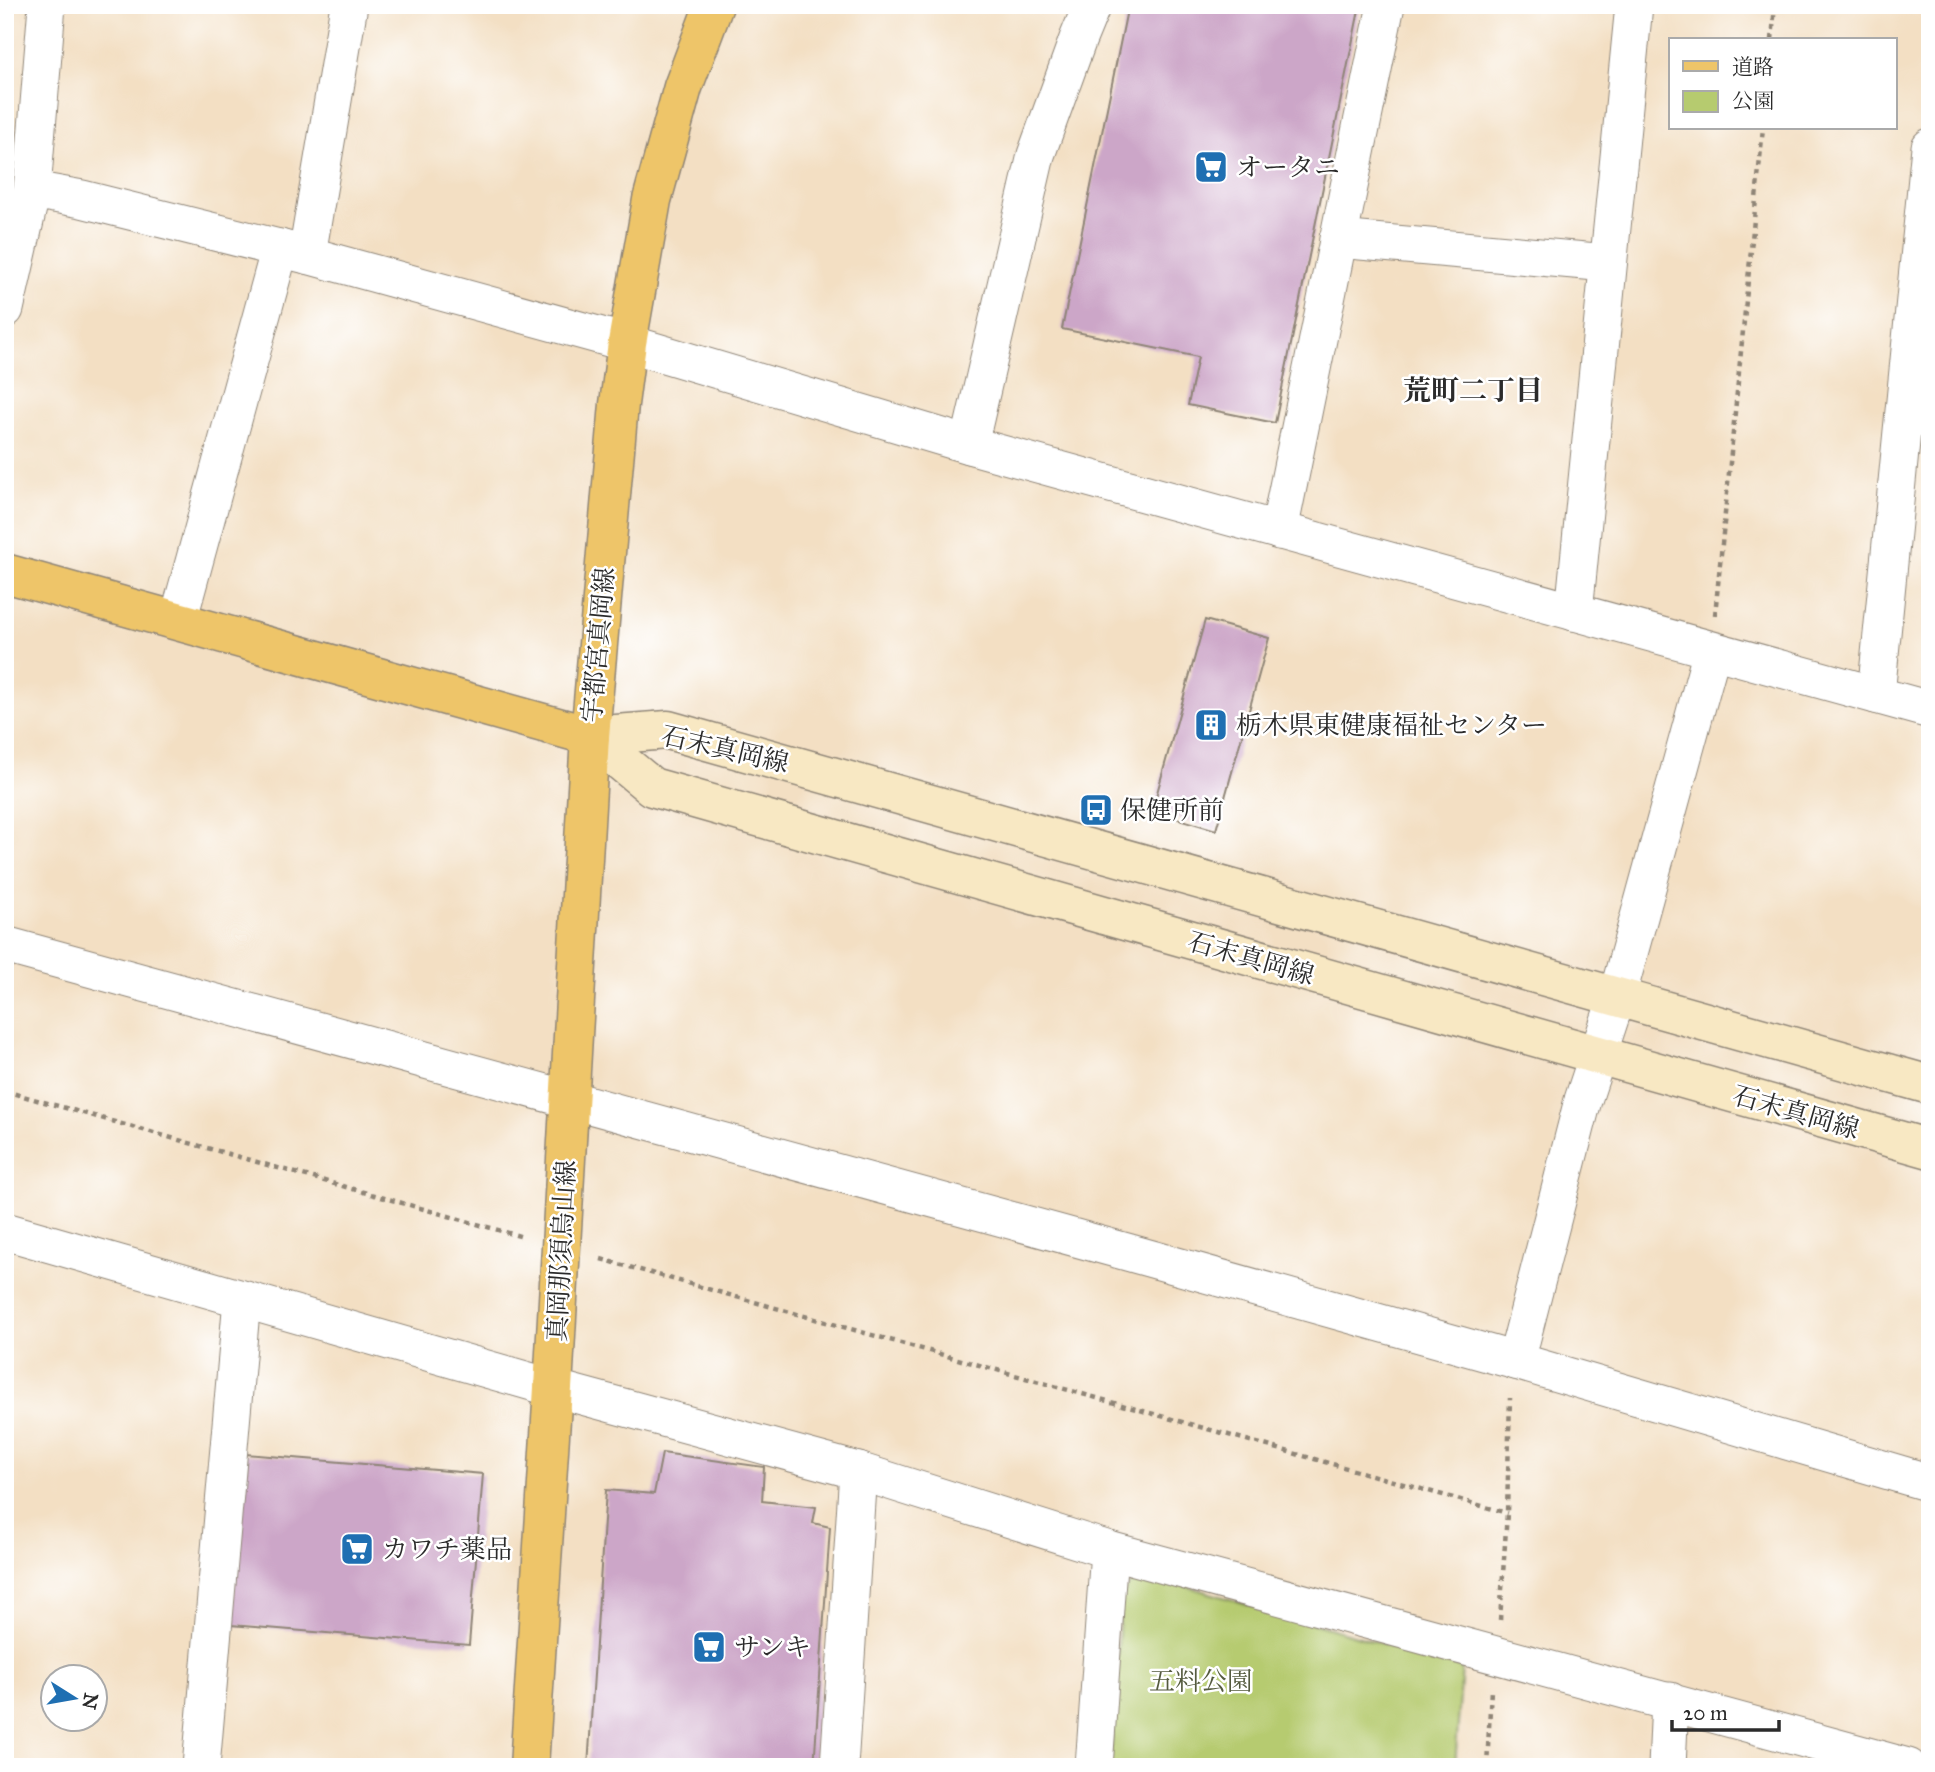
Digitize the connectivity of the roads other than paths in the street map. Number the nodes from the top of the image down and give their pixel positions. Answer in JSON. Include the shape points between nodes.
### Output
{"nodes":[{"id":1,"x":47,"y":5,"type":"edge"},
{"id":2,"x":349,"y":5,"type":"edge"},
{"id":3,"x":715,"y":5,"type":"edge"},
{"id":4,"x":1092,"y":5,"type":"edge"},
{"id":5,"x":1386,"y":5,"type":"edge"},
{"id":6,"x":1634,"y":5,"type":"edge"},
{"id":7,"x":1930,"y":147,"type":"edge"},
{"id":8,"x":32,"y":190,"type":"junction"},
{"id":9,"x":1338,"y":239,"type":"junction"},
{"id":10,"x":294,"y":251,"type":"junction"},
{"id":11,"x":1608,"y":263,"type":"junction"},
{"id":12,"x":5,"y":309,"type":"edge"},
{"id":13,"x":627,"y":343,"type":"junction"},
{"id":14,"x":969,"y":445,"type":"junction"},
{"id":15,"x":1279,"y":531,"type":"junction"},
{"id":16,"x":5,"y":573,"type":"edge"},
{"id":17,"x":1574,"y":612,"type":"junction"},
{"id":18,"x":178,"y":621,"type":"junction"},
{"id":19,"x":1712,"y":651,"type":"junction"},
{"id":20,"x":1876,"y":695,"type":"junction"},
{"id":21,"x":1930,"y":710,"type":"edge"},
{"id":22,"x":590,"y":736,"type":"junction"},
{"id":23,"x":5,"y":945,"type":"edge"},
{"id":24,"x":1617,"y":997,"type":"junction"},
{"id":25,"x":1597,"y":1056,"type":"junction"},
{"id":26,"x":1930,"y":1085,"type":"edge"},
{"id":27,"x":570,"y":1100,"type":"junction"},
{"id":28,"x":1930,"y":1149,"type":"edge"},
{"id":29,"x":5,"y":1231,"type":"edge"},
{"id":30,"x":242,"y":1299,"type":"junction"},
{"id":31,"x":1516,"y":1362,"type":"junction"},
{"id":32,"x":553,"y":1388,"type":"junction"},
{"id":33,"x":858,"y":1471,"type":"junction"},
{"id":34,"x":1930,"y":1483,"type":"edge"},
{"id":35,"x":1109,"y":1550,"type":"junction"},
{"id":36,"x":1670,"y":1701,"type":"junction"},
{"id":37,"x":201,"y":1767,"type":"edge"},
{"id":38,"x":529,"y":1767,"type":"edge"},
{"id":39,"x":839,"y":1767,"type":"edge"},
{"id":40,"x":1094,"y":1767,"type":"edge"},
{"id":41,"x":1667,"y":1767,"type":"edge"},
{"id":42,"x":1908,"y":1767,"type":"edge"}],
"edges":[{"from":1,"to":8,"type":"street"},
{"from":2,"to":10,"type":"street"},
{"from":3,"to":13,"type":"main road","name":"宇都宮真岡線","via":[[682,87],[652,200]]},
{"from":4,"to":14,"type":"street","via":[[1036,155]]},
{"from":5,"to":9,"type":"street"},
{"from":6,"to":11,"type":"street"},
{"from":7,"to":20,"type":"street"},
{"from":8,"to":10,"type":"street"},
{"from":8,"to":12,"type":"street"},
{"from":9,"to":11,"type":"street"},
{"from":9,"to":15,"type":"street"},
{"from":10,"to":13,"type":"street"},
{"from":10,"to":18,"type":"street"},
{"from":11,"to":17,"type":"street"},
{"from":13,"to":14,"type":"street"},
{"from":13,"to":22,"type":"main road","name":"宇都宮真岡線"},
{"from":14,"to":15,"type":"street"},
{"from":15,"to":17,"type":"street"},
{"from":16,"to":18,"type":"main road","name":"宇都宮真岡線"},
{"from":17,"to":19,"type":"street"},
{"from":18,"to":22,"type":"main road","name":"宇都宮真岡線"},
{"from":19,"to":20,"type":"street"},
{"from":19,"to":24,"type":"street"},
{"from":20,"to":21,"type":"street"},
{"from":22,"to":24,"type":"main road","name":"石末真岡線","via":[[668,730]]},
{"from":22,"to":25,"type":"main road","name":"石末真岡線","via":[[652,787]]},
{"from":22,"to":27,"type":"main road","name":"真岡那須烏山線"},
{"from":23,"to":27,"type":"street"},
{"from":24,"to":25,"type":"street"},
{"from":24,"to":26,"type":"main road","name":"石末真岡線"},
{"from":25,"to":28,"type":"main road","name":"石末真岡線"},
{"from":25,"to":31,"type":"street"},
{"from":27,"to":31,"type":"street"},
{"from":27,"to":32,"type":"main road","name":"真岡那須烏山線"},
{"from":29,"to":30,"type":"street"},
{"from":30,"to":32,"type":"street"},
{"from":30,"to":37,"type":"street"},
{"from":31,"to":34,"type":"street"},
{"from":32,"to":33,"type":"street"},
{"from":32,"to":38,"type":"main road","name":"真岡那須烏山線"},
{"from":33,"to":35,"type":"street"},
{"from":33,"to":39,"type":"street"},
{"from":35,"to":36,"type":"street"},
{"from":35,"to":40,"type":"street"},
{"from":36,"to":41,"type":"street"},
{"from":36,"to":42,"type":"street"}]}
